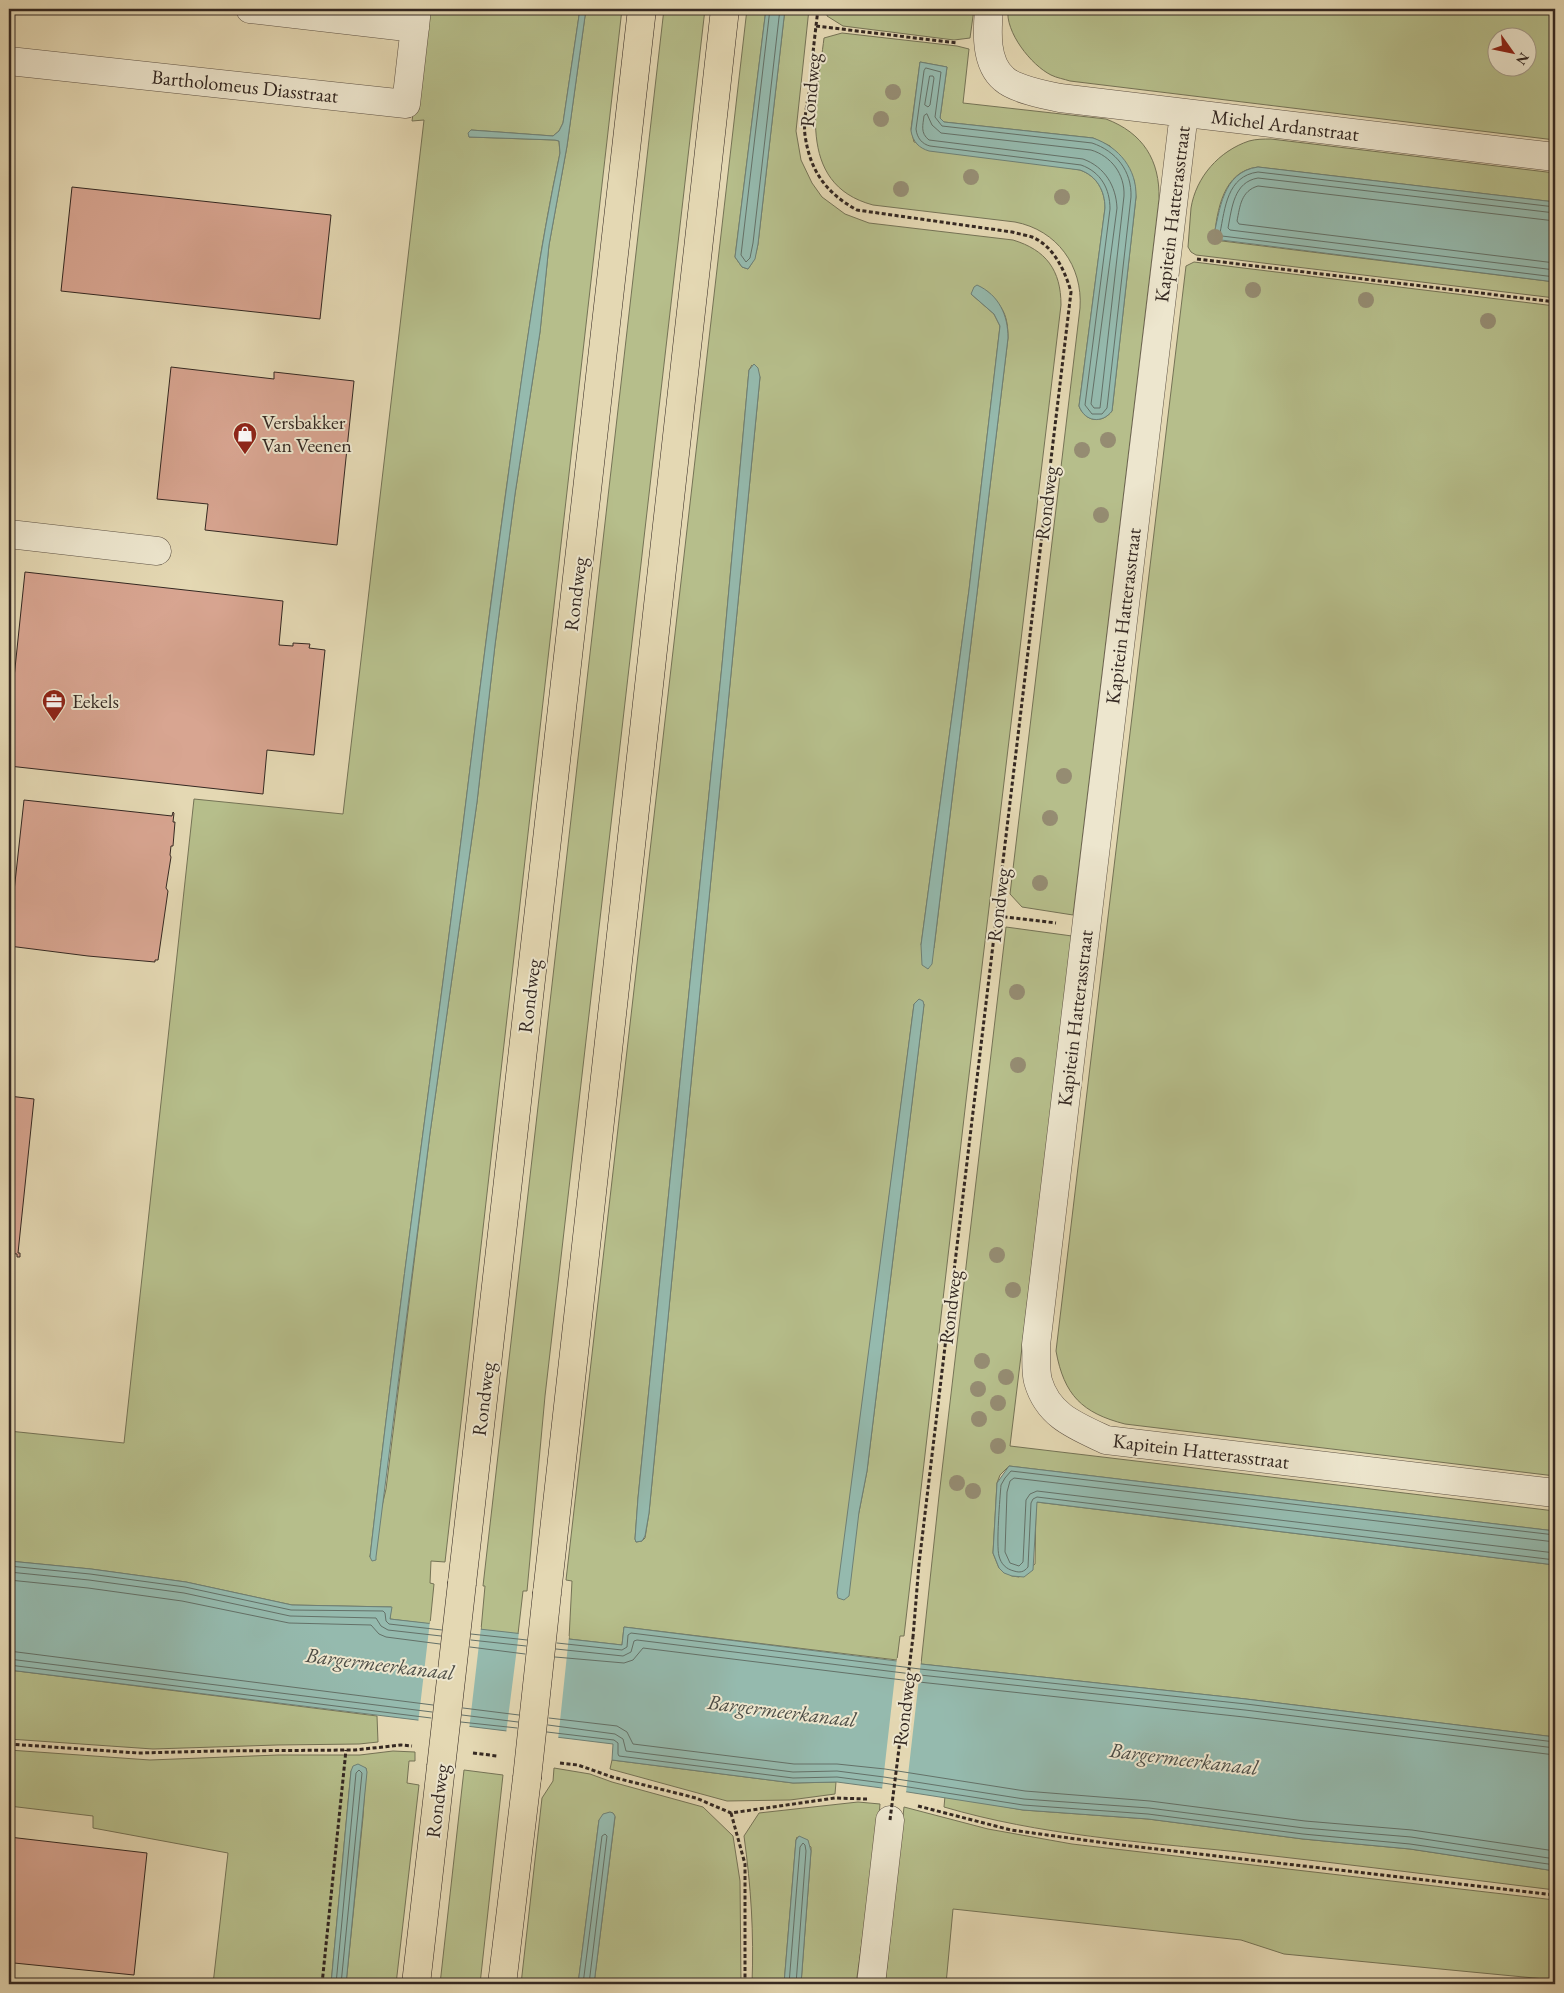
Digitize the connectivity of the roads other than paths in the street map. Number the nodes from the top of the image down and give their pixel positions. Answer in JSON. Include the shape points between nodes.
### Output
{"nodes":[{"id":1,"x":250,"y":9,"type":"edge"},
{"id":2,"x":642,"y":9,"type":"edge"},
{"id":3,"x":725,"y":9,"type":"edge"},
{"id":4,"x":989,"y":9,"type":"edge"},
{"id":5,"x":416,"y":18,"type":"edge"},
{"id":6,"x":9,"y":61,"type":"edge"},
{"id":7,"x":1184,"y":113,"type":"junction"},
{"id":8,"x":1555,"y":157,"type":"edge"},
{"id":9,"x":9,"y":534,"type":"edge"},
{"id":10,"x":157,"y":551,"type":"dead end"},
{"id":11,"x":1555,"y":1493,"type":"edge"},
{"id":12,"x":888,"y":1805,"type":"road end"},
{"id":13,"x":416,"y":1984,"type":"edge"},
{"id":14,"x":502,"y":1984,"type":"edge"},
{"id":15,"x":871,"y":1984,"type":"edge"}],
"edges":[{"from":1,"to":5,"type":"street","name":"Bartholomeus Diasstraat"},
{"from":2,"to":13,"type":"main road","name":"Rondweg","bridge":true},
{"from":3,"to":14,"type":"main road","bridge":true},
{"from":4,"to":7,"type":"street","name":"Michel Ardanstraat","via":[[987,30],[992,63],[1004,80],[1033,92],[1060,98]]},
{"from":5,"to":6,"type":"street","name":"Bartholomeus Diasstraat","via":[[406,104]]},
{"from":7,"to":8,"type":"street","name":"Michel Ardanstraat"},
{"from":7,"to":11,"type":"street","name":"Kapitein Hatterasstraat","via":[[1036,1346],[1038,1380],[1049,1405],[1071,1424],[1106,1440]]},
{"from":9,"to":10,"type":"street"},
{"from":12,"to":15,"type":"street"}]}
